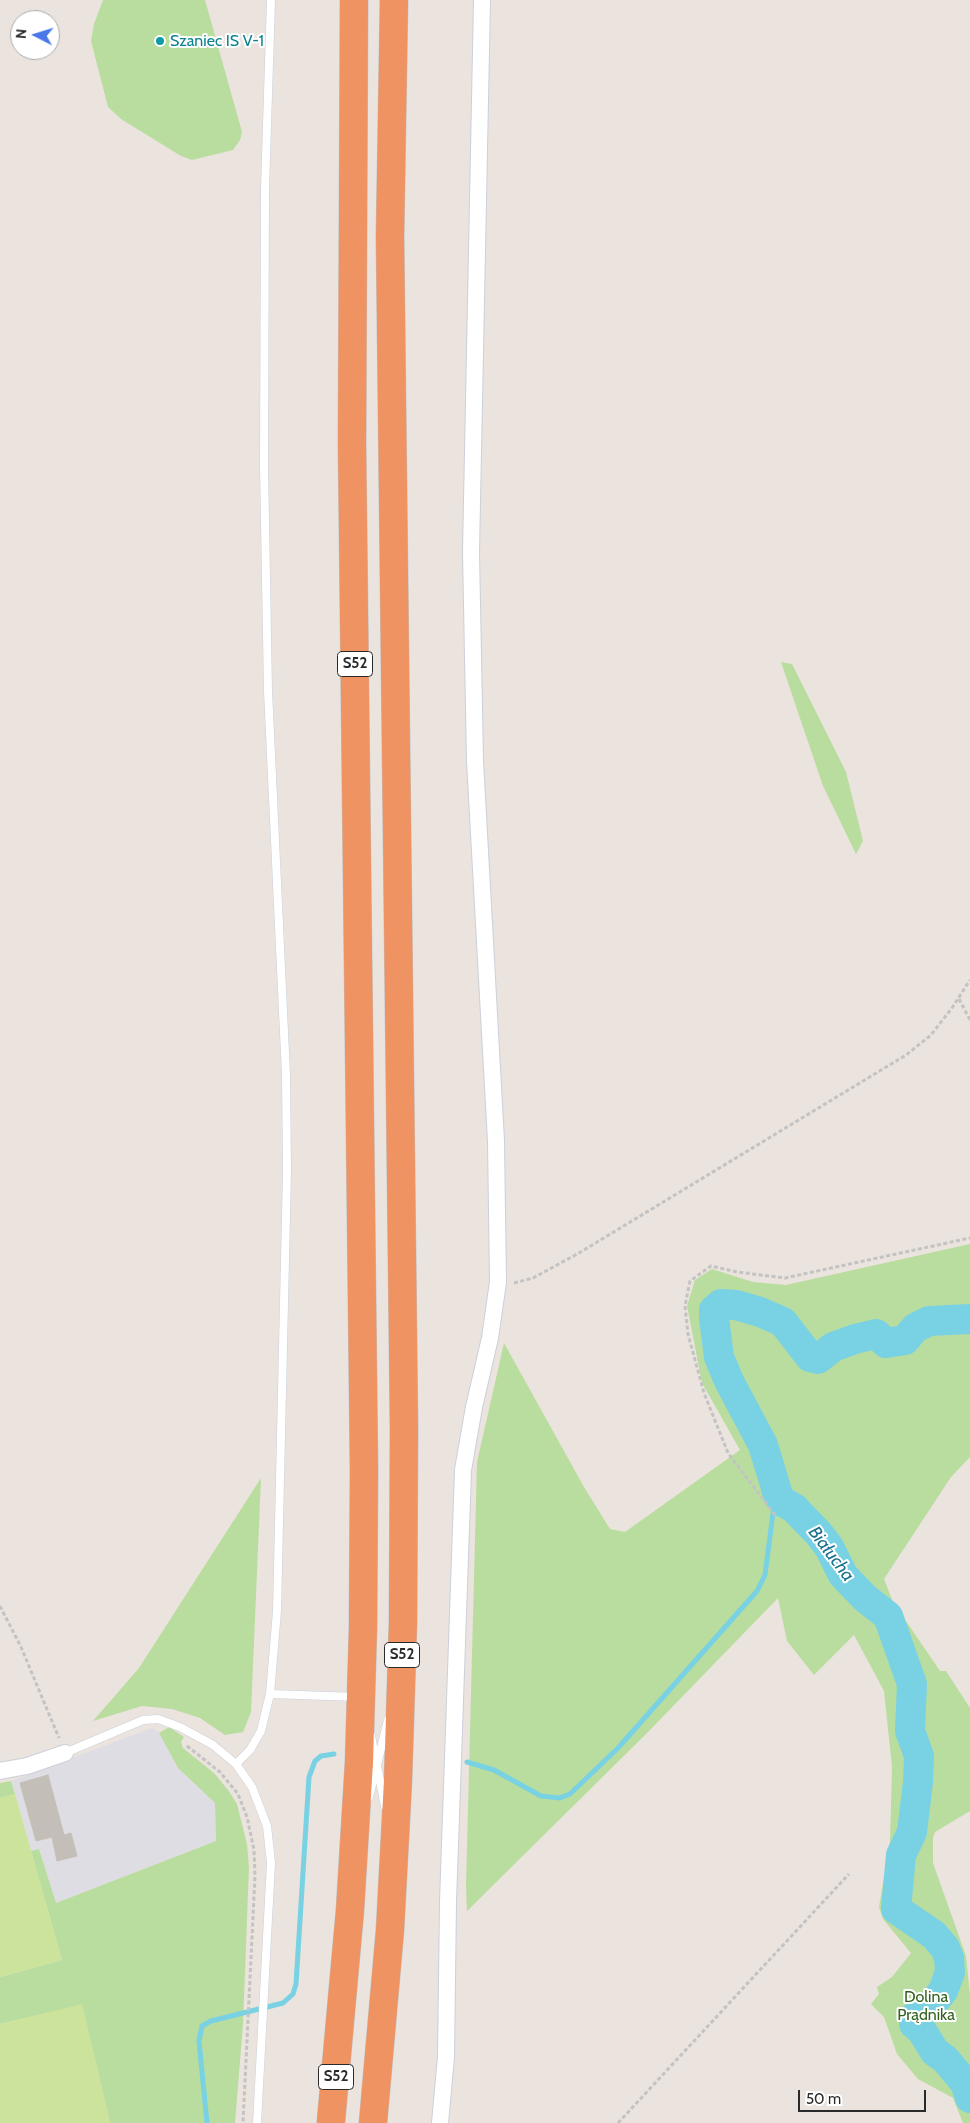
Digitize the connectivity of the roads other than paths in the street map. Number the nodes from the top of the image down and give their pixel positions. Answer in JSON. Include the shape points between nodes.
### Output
{"nodes":[{"id":1,"x":271,"y":0,"type":"edge"},
{"id":2,"x":354,"y":0,"type":"edge"},
{"id":3,"x":394,"y":0,"type":"edge"},
{"id":4,"x":482,"y":0,"type":"edge"},
{"id":5,"x":402,"y":1667,"type":"junction"},
{"id":6,"x":270,"y":1694,"type":"junction"},
{"id":7,"x":361,"y":1697,"type":"junction"},
{"id":8,"x":392,"y":1705,"type":"dead end"},
{"id":9,"x":390,"y":1714,"type":"dead end"},
{"id":10,"x":65,"y":1753,"type":"joint"},
{"id":11,"x":378,"y":1762,"type":"junction"},
{"id":12,"x":236,"y":1764,"type":"junction"},
{"id":13,"x":0,"y":1771,"type":"edge"},
{"id":14,"x":367,"y":1806,"type":"dead end"},
{"id":15,"x":364,"y":1815,"type":"dead end"},
{"id":16,"x":354,"y":1859,"type":"junction"},
{"id":17,"x":394,"y":1863,"type":"junction"},
{"id":18,"x":331,"y":2121,"type":"dead end"},
{"id":19,"x":256,"y":2123,"type":"edge"},
{"id":20,"x":374,"y":2123,"type":"edge"},
{"id":21,"x":440,"y":2123,"type":"edge"}],
"edges":[{"from":1,"to":6,"type":"lane","via":[[265,188],[264,476],[268,691],[286,1065],[287,1171],[276,1611]]},
{"from":2,"to":7,"type":"highway","number":"S52","via":[[352,443],[364,1470]]},
{"from":3,"to":5,"type":"highway","number":"S52","via":[[390,237],[404,1428]]},
{"from":4,"to":21,"type":"street","via":[[471,552],[475,761],[496,1141],[498,1282],[464,1470],[448,1902],[446,2058]]},
{"from":5,"to":8,"type":"lane"},
{"from":5,"to":17,"type":"highway","number":"S52"},
{"from":6,"to":7,"type":"lane"},
{"from":6,"to":12,"type":"lane","via":[[261,1731],[250,1750]]},
{"from":7,"to":11,"type":"lane"},
{"from":7,"to":16,"type":"highway","number":"S52"},
{"from":9,"to":11,"type":"lane"},
{"from":10,"to":12,"type":"lane","via":[[151,1719],[170,1722],[190,1732]]},
{"from":10,"to":13,"type":"street"},
{"from":11,"to":14,"type":"lane"},
{"from":11,"to":17,"type":"lane"},
{"from":12,"to":19,"type":"lane","via":[[252,1787],[270,1837]]},
{"from":15,"to":16,"type":"lane"},
{"from":16,"to":18,"type":"highway","number":"S52"},
{"from":17,"to":20,"type":"highway","number":"S52"}]}
